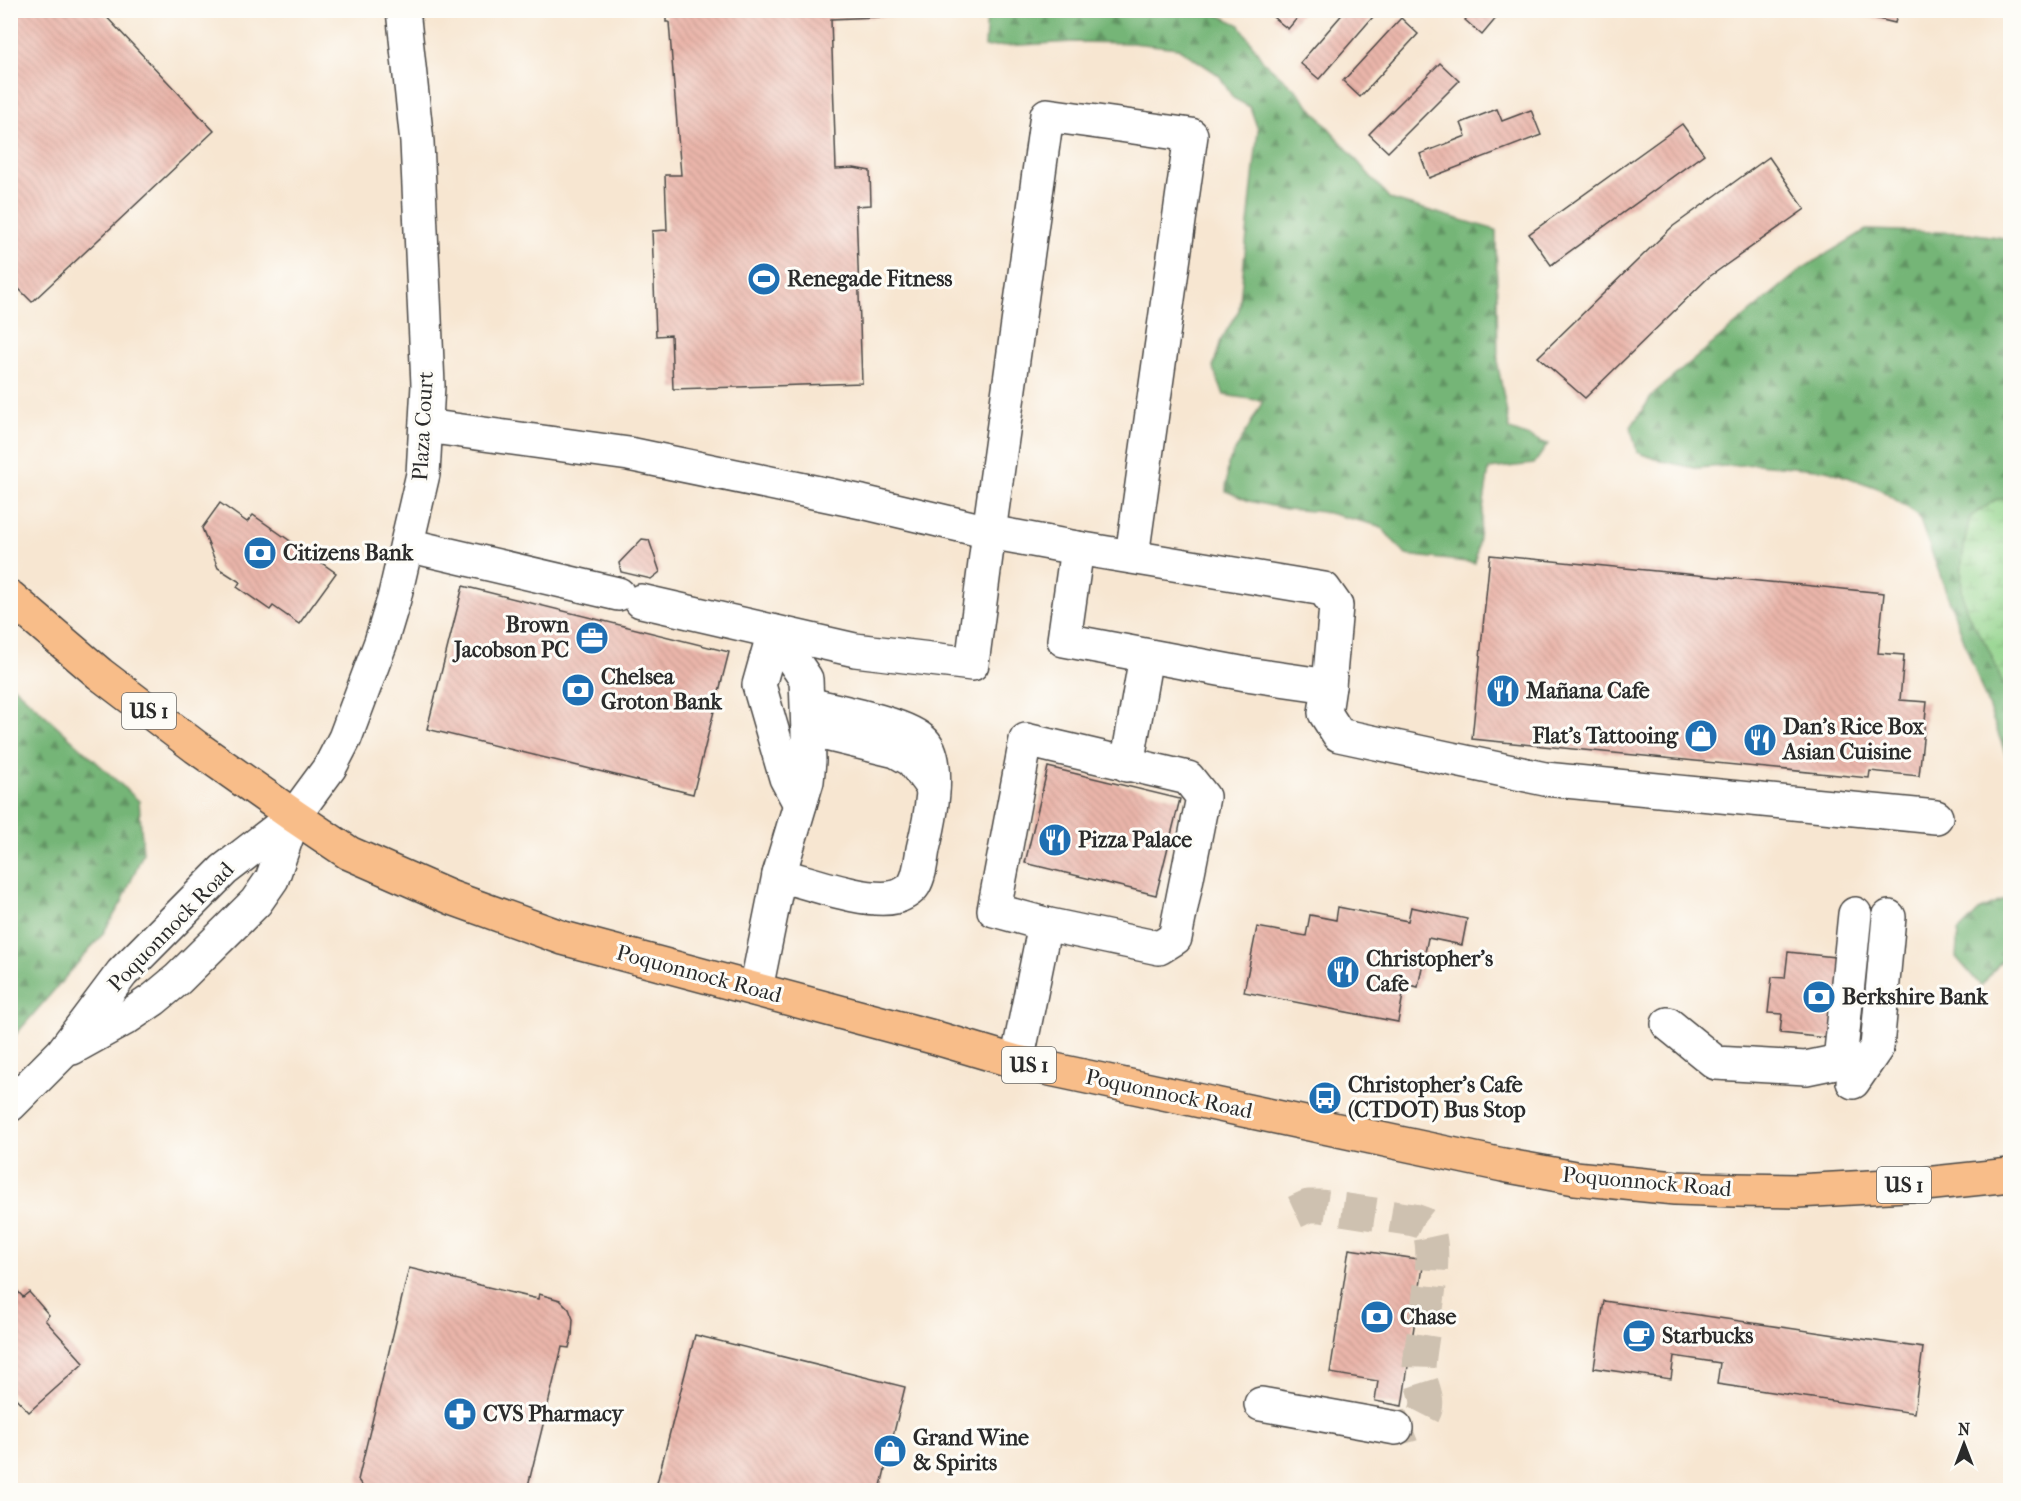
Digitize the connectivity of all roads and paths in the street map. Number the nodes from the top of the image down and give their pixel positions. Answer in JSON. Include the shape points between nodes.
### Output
{"nodes":[{"id":1,"x":403,"y":10,"type":"edge"},
{"id":2,"x":426,"y":426,"type":"junction"},
{"id":3,"x":989,"y":532,"type":"junction"},
{"id":4,"x":407,"y":545,"type":"junction"},
{"id":5,"x":1077,"y":548,"type":"junction"},
{"id":6,"x":1132,"y":556,"type":"junction"},
{"id":7,"x":10,"y":597,"type":"edge"},
{"id":8,"x":774,"y":632,"type":"junction"},
{"id":9,"x":1146,"y":657,"type":"junction"},
{"id":10,"x":1329,"y":686,"type":"junction"},
{"id":11,"x":808,"y":717,"type":"junction"},
{"id":12,"x":1127,"y":765,"type":"junction"},
{"id":13,"x":800,"y":804,"type":"junction"},
{"id":14,"x":294,"y":816,"type":"junction"},
{"id":15,"x":1936,"y":817,"type":"dead end"},
{"id":16,"x":779,"y":875,"type":"junction"},
{"id":17,"x":1045,"y":924,"type":"junction"},
{"id":18,"x":756,"y":989,"type":"junction"},
{"id":19,"x":1668,"y":1024,"type":"dead end"},
{"id":20,"x":62,"y":1053,"type":"junction"},
{"id":21,"x":1017,"y":1062,"type":"junction"},
{"id":22,"x":1716,"y":1063,"type":"junction"},
{"id":23,"x":10,"y":1105,"type":"edge"},
{"id":24,"x":2010,"y":1175,"type":"edge"},
{"id":25,"x":1261,"y":1404,"type":"dead end"},
{"id":26,"x":1396,"y":1428,"type":"tunnel mouth"}],
"edges":[{"from":1,"to":2,"type":"street","name":"Plaza Court","via":[[417,142],[428,385]]},
{"from":2,"to":3,"type":"street","via":[[629,454]]},
{"from":2,"to":4,"type":"street","name":"Plaza Court","via":[[423,474]]},
{"from":3,"to":5,"type":"street"},
{"from":3,"to":6,"type":"street","via":[[1047,115],[1191,135]]},
{"from":3,"to":8,"type":"street","via":[[972,664],[855,650]]},
{"from":4,"to":8,"type":"street"},
{"from":4,"to":14,"type":"street","name":"Plaza Court","via":[[381,642],[345,738],[330,767]]},
{"from":5,"to":6,"type":"street"},
{"from":5,"to":9,"type":"street","via":[[1064,640]]},
{"from":6,"to":10,"type":"street","via":[[1324,589],[1336,606]]},
{"from":7,"to":14,"type":"main road","number":"US 1","via":[[100,675]]},
{"from":8,"to":11,"type":"street","via":[[806,680]]},
{"from":8,"to":13,"type":"street","via":[[759,685],[786,778]]},
{"from":9,"to":10,"type":"street"},
{"from":9,"to":12,"type":"street"},
{"from":10,"to":15,"type":"street","via":[[1325,713],[1339,735],[1450,760],[1545,779]]},
{"from":11,"to":13,"type":"street","via":[[807,781]]},
{"from":11,"to":16,"type":"street","via":[[912,760],[933,788],[933,808],[919,872],[913,886],[897,897],[861,896]]},
{"from":12,"to":17,"type":"street","via":[[1026,740],[994,910]]},
{"from":12,"to":17,"type":"street","via":[[1188,778],[1203,797],[1175,938],[1159,948]]},
{"from":13,"to":16,"type":"street"},
{"from":14,"to":18,"type":"main road","name":"Poquonnock Road","number":"US 1","via":[[349,853],[452,898],[563,938]]},
{"from":14,"to":20,"type":"street","name":"Poquonnock Road","via":[[227,866],[122,973]]},
{"from":14,"to":20,"type":"street","name":"Poquonnock Road","via":[[272,879],[256,902],[154,999]]},
{"from":16,"to":18,"type":"street"},
{"from":17,"to":21,"type":"street"},
{"from":18,"to":21,"type":"main road","name":"Poquonnock Road","number":"US 1"},
{"from":19,"to":22,"type":"street"},
{"from":20,"to":23,"type":"street","name":"Poquonnock Road"},
{"from":21,"to":24,"type":"main road","name":"Poquonnock Road","number":"US 1","via":[[1575,1178],[1675,1188],[1797,1191]]},
{"from":22,"to":22,"type":"street","via":[[1806,1068],[1840,1061],[1871,916],[1853,1082],[1821,1086],[1760,1078]]},
{"from":25,"to":26,"type":"street"}]}
